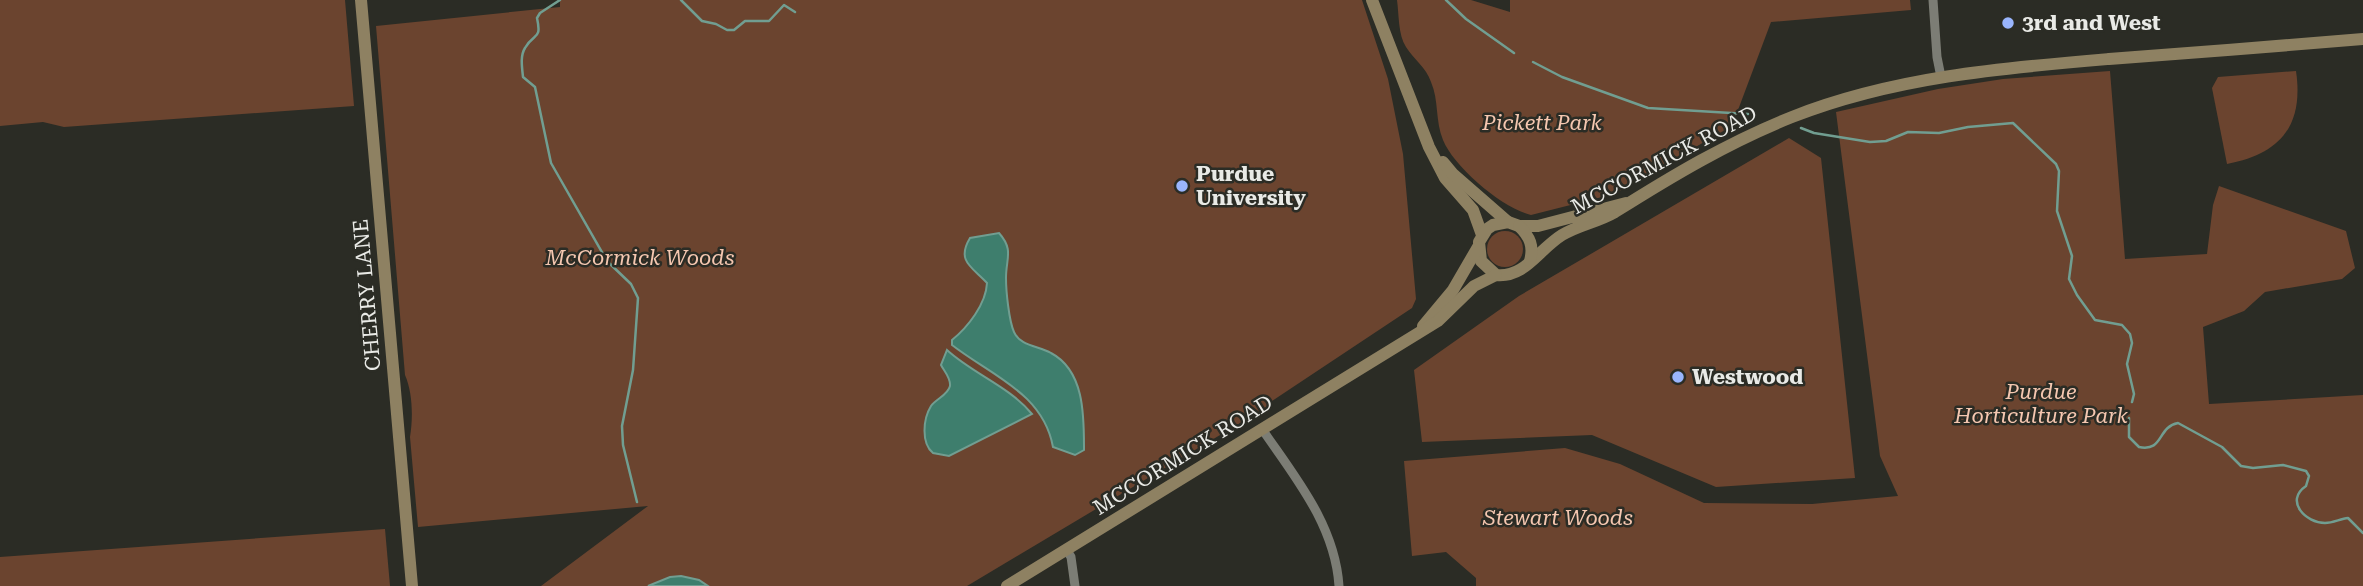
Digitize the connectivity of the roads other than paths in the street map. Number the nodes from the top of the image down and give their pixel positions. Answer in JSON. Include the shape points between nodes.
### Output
{"nodes":[{"id":1,"x":361,"y":0,"type":"edge"},
{"id":2,"x":1373,"y":0,"type":"edge"},
{"id":3,"x":1933,"y":0,"type":"edge"},
{"id":4,"x":2363,"y":39,"type":"edge"},
{"id":5,"x":1941,"y":77,"type":"junction"},
{"id":6,"x":1421,"y":125,"type":"junction"},
{"id":7,"x":1626,"y":203,"type":"junction"},
{"id":8,"x":1514,"y":224,"type":"junction"},
{"id":9,"x":1480,"y":241,"type":"junction"},
{"id":10,"x":1530,"y":261,"type":"junction"},
{"id":11,"x":1496,"y":275,"type":"junction"},
{"id":12,"x":1415,"y":334,"type":"junction"},
{"id":13,"x":1262,"y":429,"type":"junction"},
{"id":14,"x":1066,"y":550,"type":"junction"},
{"id":15,"x":412,"y":586,"type":"edge"},
{"id":16,"x":1007,"y":586,"type":"edge"},
{"id":17,"x":1075,"y":586,"type":"edge"},
{"id":18,"x":1339,"y":586,"type":"edge"}],
"edges":[{"from":1,"to":15,"type":"street","name":"CHERRY LANE"},
{"from":2,"to":6,"type":"street"},
{"from":3,"to":5,"type":"street"},
{"from":4,"to":5,"type":"street","name":"MCCORMICK ROAD","via":[[2012,67]]},
{"from":5,"to":7,"type":"street","name":"MCCORMICK ROAD","via":[[1877,90],[1795,116],[1726,146]]},
{"from":6,"to":8,"type":"street","via":[[1453,174]]},
{"from":6,"to":9,"type":"street","via":[[1445,178],[1474,209]]},
{"from":7,"to":8,"type":"street","via":[[1543,225]]},
{"from":7,"to":10,"type":"street","name":"MCCORMICK ROAD","via":[[1553,241]]},
{"from":8,"to":9,"type":"street","via":[[1493,225]]},
{"from":8,"to":10,"type":"street","via":[[1530,239]]},
{"from":9,"to":11,"type":"street","via":[[1481,261]]},
{"from":9,"to":12,"type":"street","name":"MCCORMICK ROAD","via":[[1453,290]]},
{"from":10,"to":11,"type":"street","via":[[1519,272]]},
{"from":11,"to":12,"type":"street","name":"MCCORMICK ROAD","via":[[1474,286],[1438,321]]},
{"from":12,"to":13,"type":"street","name":"MCCORMICK ROAD"},
{"from":13,"to":14,"type":"street","name":"MCCORMICK ROAD"},
{"from":13,"to":18,"type":"street","via":[[1320,518],[1335,558]]},
{"from":14,"to":16,"type":"street","name":"MCCORMICK ROAD"},
{"from":14,"to":17,"type":"street"}]}
